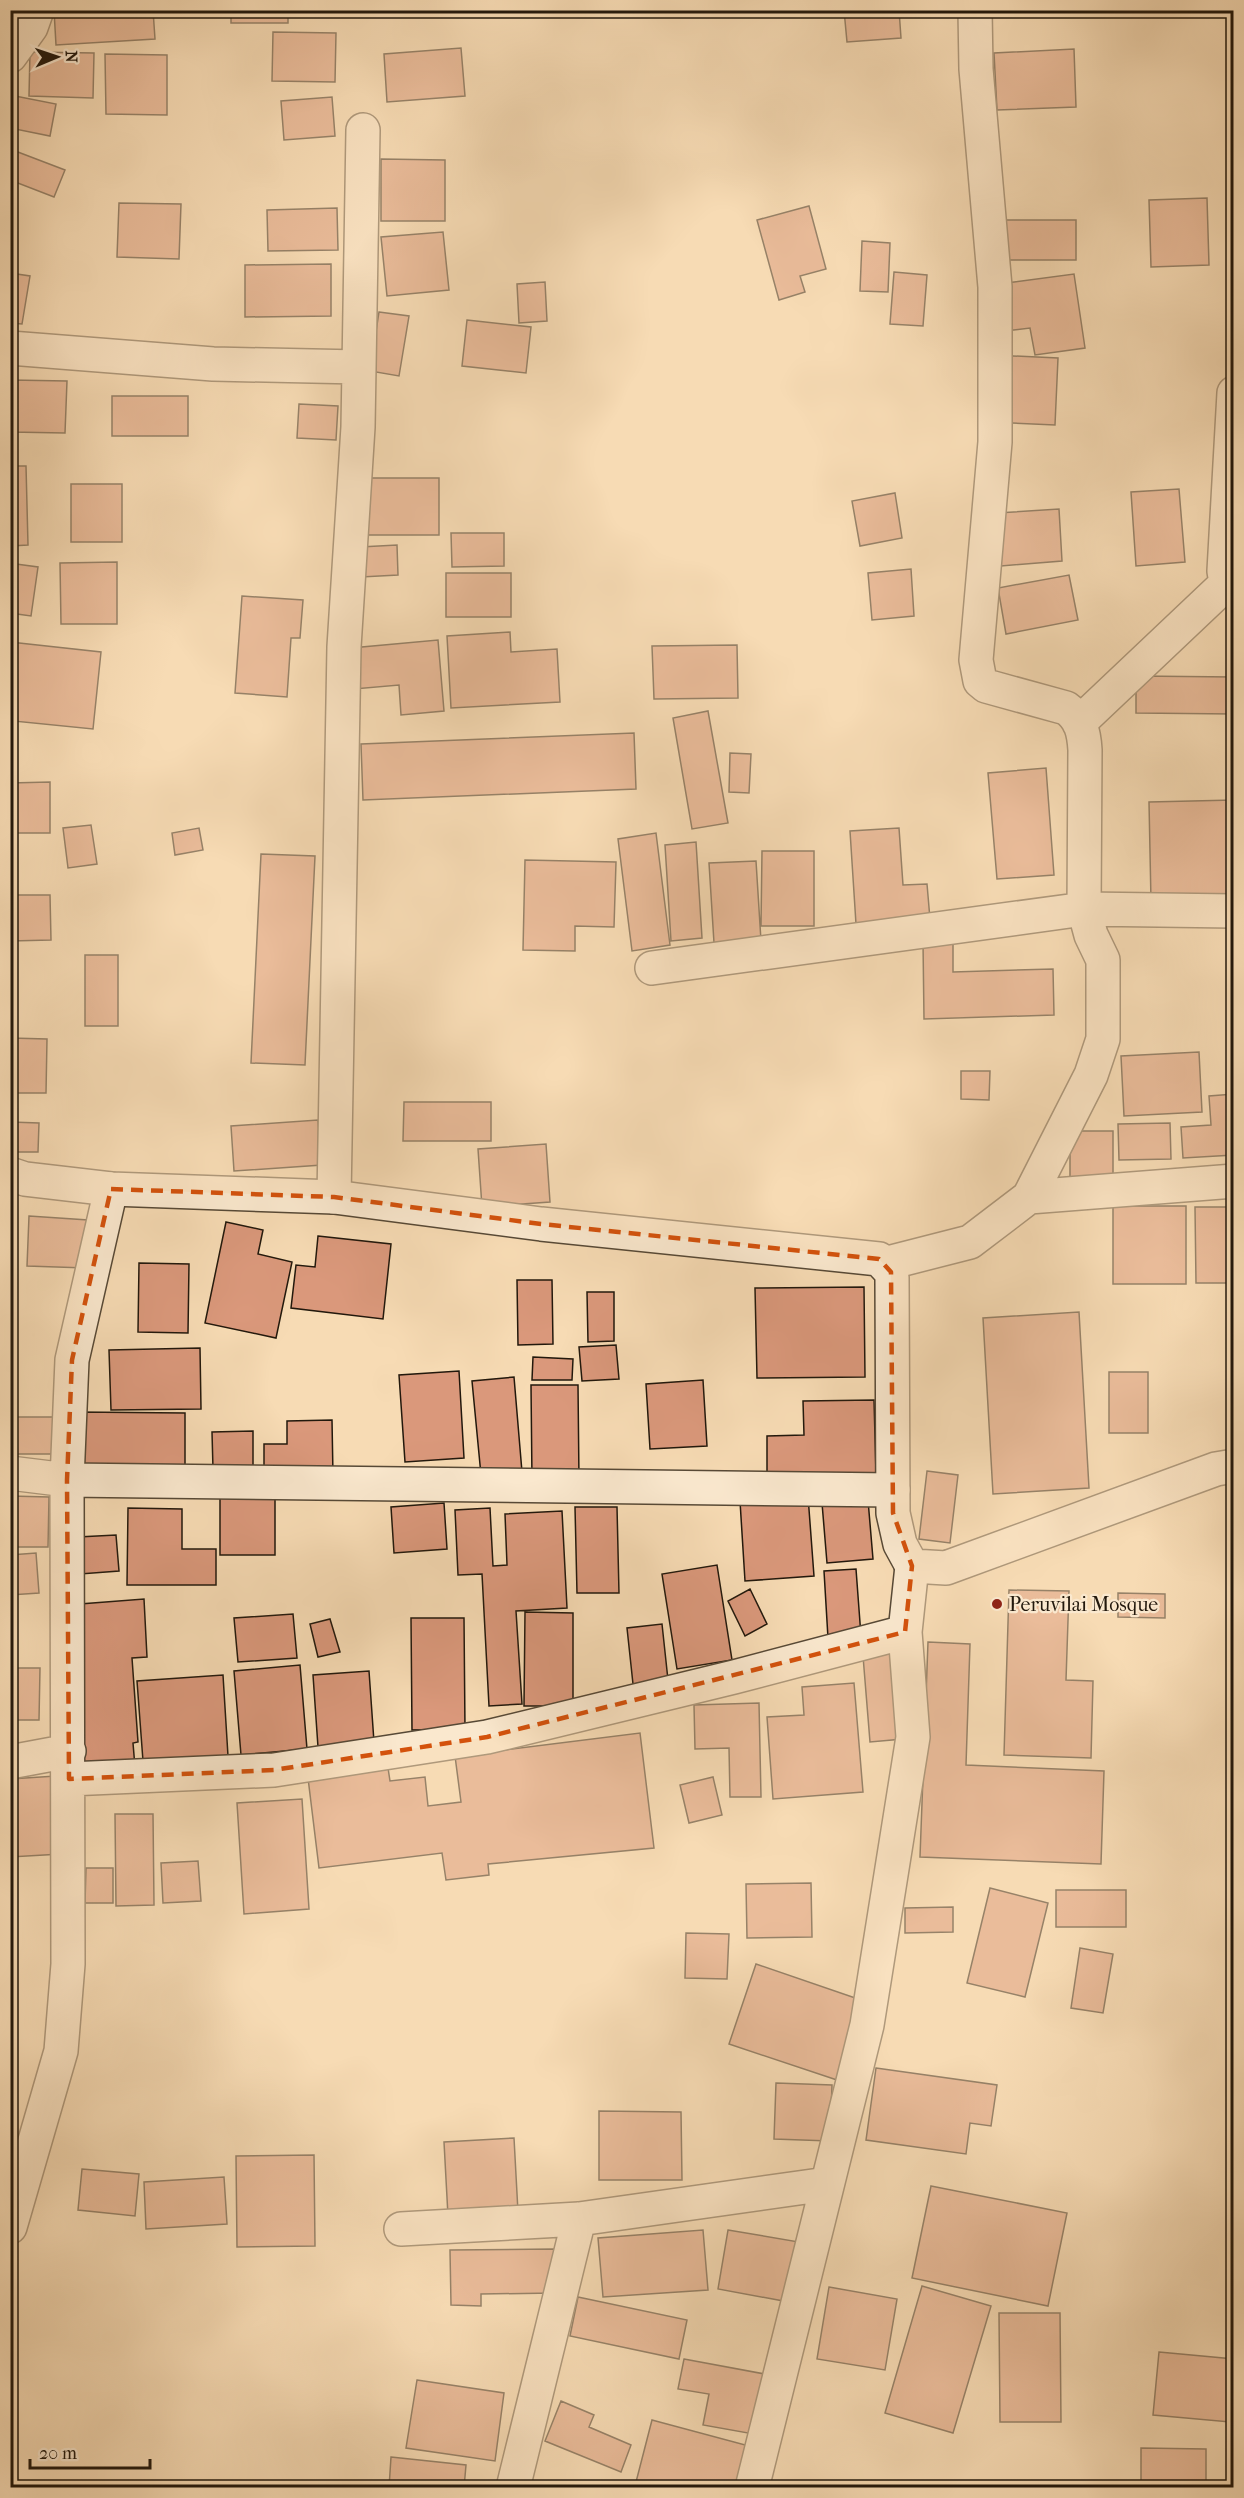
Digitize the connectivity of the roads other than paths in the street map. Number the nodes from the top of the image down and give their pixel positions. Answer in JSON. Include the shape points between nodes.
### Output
{"nodes":[{"id":1,"x":37,"y":10,"type":"edge"},
{"id":2,"x":975,"y":10,"type":"edge"},
{"id":3,"x":10,"y":56,"type":"edge"},
{"id":4,"x":363,"y":130,"type":"dead end"},
{"id":5,"x":10,"y":348,"type":"edge"},
{"id":6,"x":359,"y":367,"type":"junction"},
{"id":7,"x":1233,"y":393,"type":"edge"},
{"id":8,"x":1231,"y":583,"type":"edge"},
{"id":9,"x":1079,"y":723,"type":"junction"},
{"id":10,"x":1084,"y":909,"type":"junction"},
{"id":11,"x":1233,"y":910,"type":"edge"},
{"id":12,"x":652,"y":968,"type":"dead end"},
{"id":13,"x":10,"y":1174,"type":"edge"},
{"id":14,"x":1233,"y":1181,"type":"edge"},
{"id":15,"x":111,"y":1189,"type":"junction"},
{"id":16,"x":334,"y":1197,"type":"junction"},
{"id":17,"x":1029,"y":1197,"type":"junction"},
{"id":18,"x":884,"y":1264,"type":"junction"},
{"id":19,"x":1233,"y":1467,"type":"edge"},
{"id":20,"x":10,"y":1473,"type":"edge"},
{"id":21,"x":67,"y":1480,"type":"junction"},
{"id":22,"x":893,"y":1490,"type":"junction"},
{"id":23,"x":912,"y":1566,"type":"junction"},
{"id":24,"x":905,"y":1632,"type":"junction"},
{"id":25,"x":10,"y":1762,"type":"edge"},
{"id":26,"x":69,"y":1765,"type":"junction"},
{"id":27,"x":827,"y":2184,"type":"junction"},
{"id":28,"x":579,"y":2219,"type":"junction"},
{"id":29,"x":10,"y":2227,"type":"edge"},
{"id":30,"x":401,"y":2229,"type":"dead end"},
{"id":31,"x":513,"y":2487,"type":"edge"},
{"id":32,"x":752,"y":2487,"type":"edge"}],
"edges":[{"from":1,"to":3,"type":"street","via":[[31,27]]},
{"from":2,"to":9,"type":"street","via":[[976,69],[995,287],[995,442],[976,660],[980,681],[986,686],[1066,708]]},
{"from":4,"to":6,"type":"street"},
{"from":5,"to":6,"type":"street","via":[[213,364]]},
{"from":6,"to":16,"type":"street","via":[[344,647]]},
{"from":7,"to":8,"type":"street","via":[[1224,571]]},
{"from":8,"to":9,"type":"street"},
{"from":9,"to":10,"type":"street","via":[[1085,750]]},
{"from":10,"to":11,"type":"street"},
{"from":10,"to":12,"type":"street"},
{"from":10,"to":17,"type":"street","via":[[1090,935],[1103,960],[1103,1039],[1091,1075]]},
{"from":13,"to":15,"type":"street"},
{"from":14,"to":17,"type":"street"},
{"from":15,"to":16,"type":"street"},
{"from":15,"to":21,"type":"street","via":[[72,1360]]},
{"from":16,"to":18,"type":"street","via":[[541,1224],[879,1258]]},
{"from":17,"to":18,"type":"street","via":[[970,1242]]},
{"from":18,"to":22,"type":"street","via":[[892,1278]]},
{"from":19,"to":23,"type":"street","via":[[1216,1469],[946,1568]]},
{"from":20,"to":21,"type":"street"},
{"from":21,"to":22,"type":"street"},
{"from":21,"to":26,"type":"street"},
{"from":22,"to":23,"type":"street","via":[[900,1544]]},
{"from":23,"to":24,"type":"street"},
{"from":24,"to":26,"type":"street","via":[[486,1737],[274,1770]]},
{"from":24,"to":27,"type":"street","via":[[913,1737],[867,2025]]},
{"from":25,"to":26,"type":"street"},
{"from":26,"to":29,"type":"street","via":[[68,1964],[61,2051]]},
{"from":27,"to":28,"type":"street"},
{"from":27,"to":32,"type":"street"},
{"from":28,"to":30,"type":"street"},
{"from":28,"to":31,"type":"street"}]}
